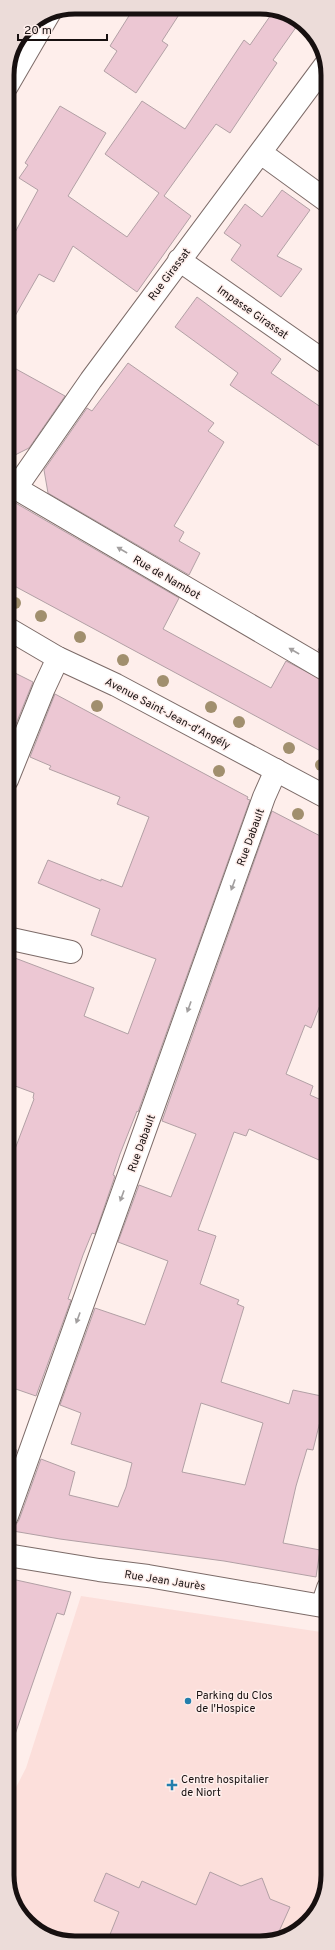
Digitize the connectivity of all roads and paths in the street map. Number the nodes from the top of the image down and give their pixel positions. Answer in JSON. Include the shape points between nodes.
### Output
{"nodes":[{"id":1,"x":44,"y":23,"type":"edge"},
{"id":2,"x":321,"y":71,"type":"edge"},
{"id":3,"x":14,"y":74,"type":"edge"},
{"id":4,"x":261,"y":153,"type":"junction"},
{"id":5,"x":321,"y":196,"type":"edge"},
{"id":6,"x":179,"y":260,"type":"junction"},
{"id":7,"x":321,"y":359,"type":"edge"},
{"id":8,"x":14,"y":481,"type":"edge"},
{"id":9,"x":14,"y":487,"type":"edge"},
{"id":10,"x":14,"y":632,"type":"edge"},
{"id":11,"x":58,"y":658,"type":"junction"},
{"id":12,"x":321,"y":667,"type":"edge"},
{"id":13,"x":14,"y":763,"type":"edge"},
{"id":14,"x":276,"y":770,"type":"junction"},
{"id":15,"x":321,"y":794,"type":"edge"},
{"id":16,"x":14,"y":940,"type":"edge"},
{"id":17,"x":72,"y":952,"type":"dead end"},
{"id":18,"x":14,"y":1499,"type":"edge"},
{"id":19,"x":14,"y":1556,"type":"edge"},
{"id":20,"x":321,"y":1599,"type":"edge"}],
"edges":[{"from":1,"to":3,"type":"street"},
{"from":2,"to":4,"type":"street","name":"Rue Girassat"},
{"from":4,"to":5,"type":"street"},
{"from":4,"to":6,"type":"street","name":"Rue Girassat"},
{"from":6,"to":7,"type":"street","name":"Impasse Girassat"},
{"from":6,"to":8,"type":"street","name":"Rue Girassat"},
{"from":12,"to":9,"type":"street","name":"Rue de Nambot","one_way":true},
{"from":10,"to":11,"type":"street","name":"Avenue Saint-Jean-d'Angély"},
{"from":11,"to":13,"type":"street"},
{"from":11,"to":14,"type":"street","name":"Avenue Saint-Jean-d'Angély","via":[[116,685]]},
{"from":14,"to":15,"type":"street","name":"Avenue Saint-Jean-d'Angély"},
{"from":14,"to":18,"type":"street","name":"Rue Dabault","one_way":true},
{"from":16,"to":17,"type":"street"},
{"from":19,"to":20,"type":"street","name":"Rue Jean Jaurès"}]}
